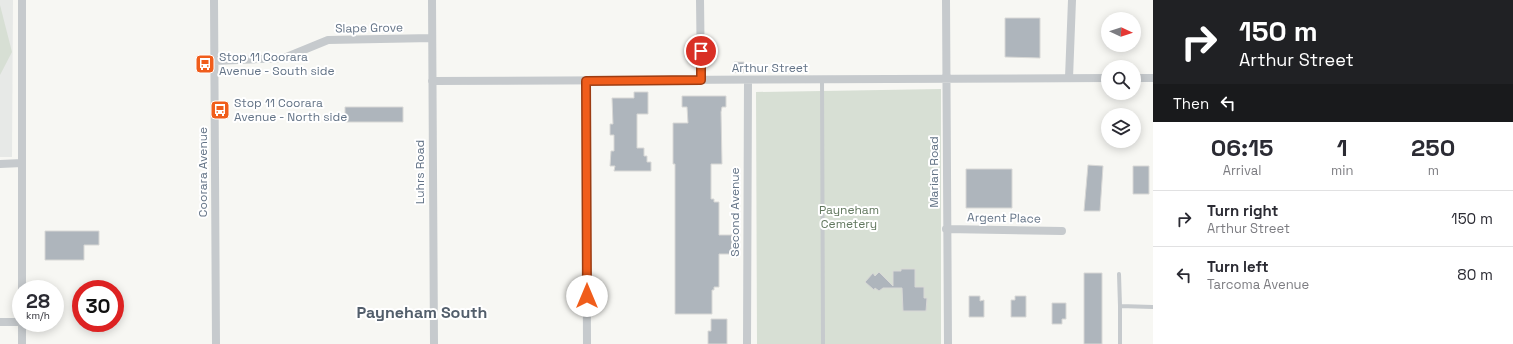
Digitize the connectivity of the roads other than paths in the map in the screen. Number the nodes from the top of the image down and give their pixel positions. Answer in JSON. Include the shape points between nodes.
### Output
{"nodes":[{"id":1,"x":22,"y":0,"type":"edge"},
{"id":2,"x":214,"y":0,"type":"edge"},
{"id":3,"x":432,"y":0,"type":"edge"},
{"id":4,"x":700,"y":0,"type":"edge"},
{"id":5,"x":946,"y":0,"type":"edge"},
{"id":6,"x":1072,"y":0,"type":"edge"},
{"id":7,"x":432,"y":38,"type":"junction"},
{"id":8,"x":214,"y":61,"type":"junction"},
{"id":9,"x":1069,"y":78,"type":"junction"},
{"id":10,"x":1101,"y":78,"type":"edge"},
{"id":11,"x":1141,"y":78,"type":"edge"},
{"id":12,"x":1153,"y":78,"type":"edge"},
{"id":13,"x":947,"y":79,"type":"junction"},
{"id":14,"x":701,"y":80,"type":"junction"},
{"id":15,"x":748,"y":80,"type":"junction"},
{"id":16,"x":822,"y":80,"type":"junction"},
{"id":17,"x":432,"y":81,"type":"junction"},
{"id":18,"x":586,"y":81,"type":"junction"},
{"id":19,"x":22,"y":163,"type":"junction"},
{"id":20,"x":0,"y":164,"type":"edge"},
{"id":21,"x":946,"y":229,"type":"junction"},
{"id":22,"x":1062,"y":231,"type":"dead end"},
{"id":23,"x":1120,"y":274,"type":"dead end"},
{"id":24,"x":22,"y":280,"type":"edge"},
{"id":25,"x":1120,"y":306,"type":"junction"},
{"id":26,"x":1153,"y":306,"type":"edge"},
{"id":27,"x":0,"y":322,"type":"edge"},
{"id":28,"x":12,"y":322,"type":"edge"},
{"id":29,"x":22,"y":332,"type":"edge"},
{"id":30,"x":22,"y":344,"type":"edge"},
{"id":31,"x":216,"y":344,"type":"edge"},
{"id":32,"x":434,"y":344,"type":"edge"},
{"id":33,"x":587,"y":344,"type":"edge"},
{"id":34,"x":746,"y":344,"type":"edge"},
{"id":35,"x":823,"y":344,"type":"edge"},
{"id":36,"x":948,"y":344,"type":"edge"},
{"id":37,"x":1120,"y":344,"type":"edge"}],
"edges":[{"from":1,"to":19,"type":"street"},
{"from":2,"to":8,"type":"street","name":"Coorara Avenue"},
{"from":3,"to":7,"type":"street","name":"Luhrs Road"},
{"from":4,"to":14,"type":"street"},
{"from":5,"to":13,"type":"street","name":"Marian Road"},
{"from":6,"to":9,"type":"street"},
{"from":7,"to":8,"type":"street","name":"Slape Grove","via":[[328,40],[284,58]]},
{"from":7,"to":17,"type":"street","name":"Luhrs Road"},
{"from":8,"to":31,"type":"street","name":"Coorara Avenue"},
{"from":9,"to":10,"type":"street","name":"Arthur Street"},
{"from":9,"to":13,"type":"street","name":"Arthur Street"},
{"from":11,"to":12,"type":"street"},
{"from":13,"to":16,"type":"street","name":"Arthur Street"},
{"from":13,"to":21,"type":"street","name":"Marian Road"},
{"from":14,"to":15,"type":"street","name":"Arthur Street"},
{"from":14,"to":18,"type":"street","name":"Arthur Street"},
{"from":15,"to":16,"type":"street","name":"Arthur Street"},
{"from":15,"to":34,"type":"street","name":"Second Avenue"},
{"from":16,"to":35,"type":"lane"},
{"from":17,"to":18,"type":"street","name":"Arthur Street"},
{"from":17,"to":32,"type":"street","name":"Luhrs Road"},
{"from":18,"to":33,"type":"street"},
{"from":19,"to":20,"type":"street"},
{"from":19,"to":24,"type":"street"},
{"from":21,"to":22,"type":"street","name":"Argent Place"},
{"from":21,"to":36,"type":"street","name":"Marian Road"},
{"from":23,"to":25,"type":"lane"},
{"from":25,"to":26,"type":"lane"},
{"from":25,"to":37,"type":"lane"},
{"from":27,"to":28,"type":"street"},
{"from":29,"to":30,"type":"street"}]}
